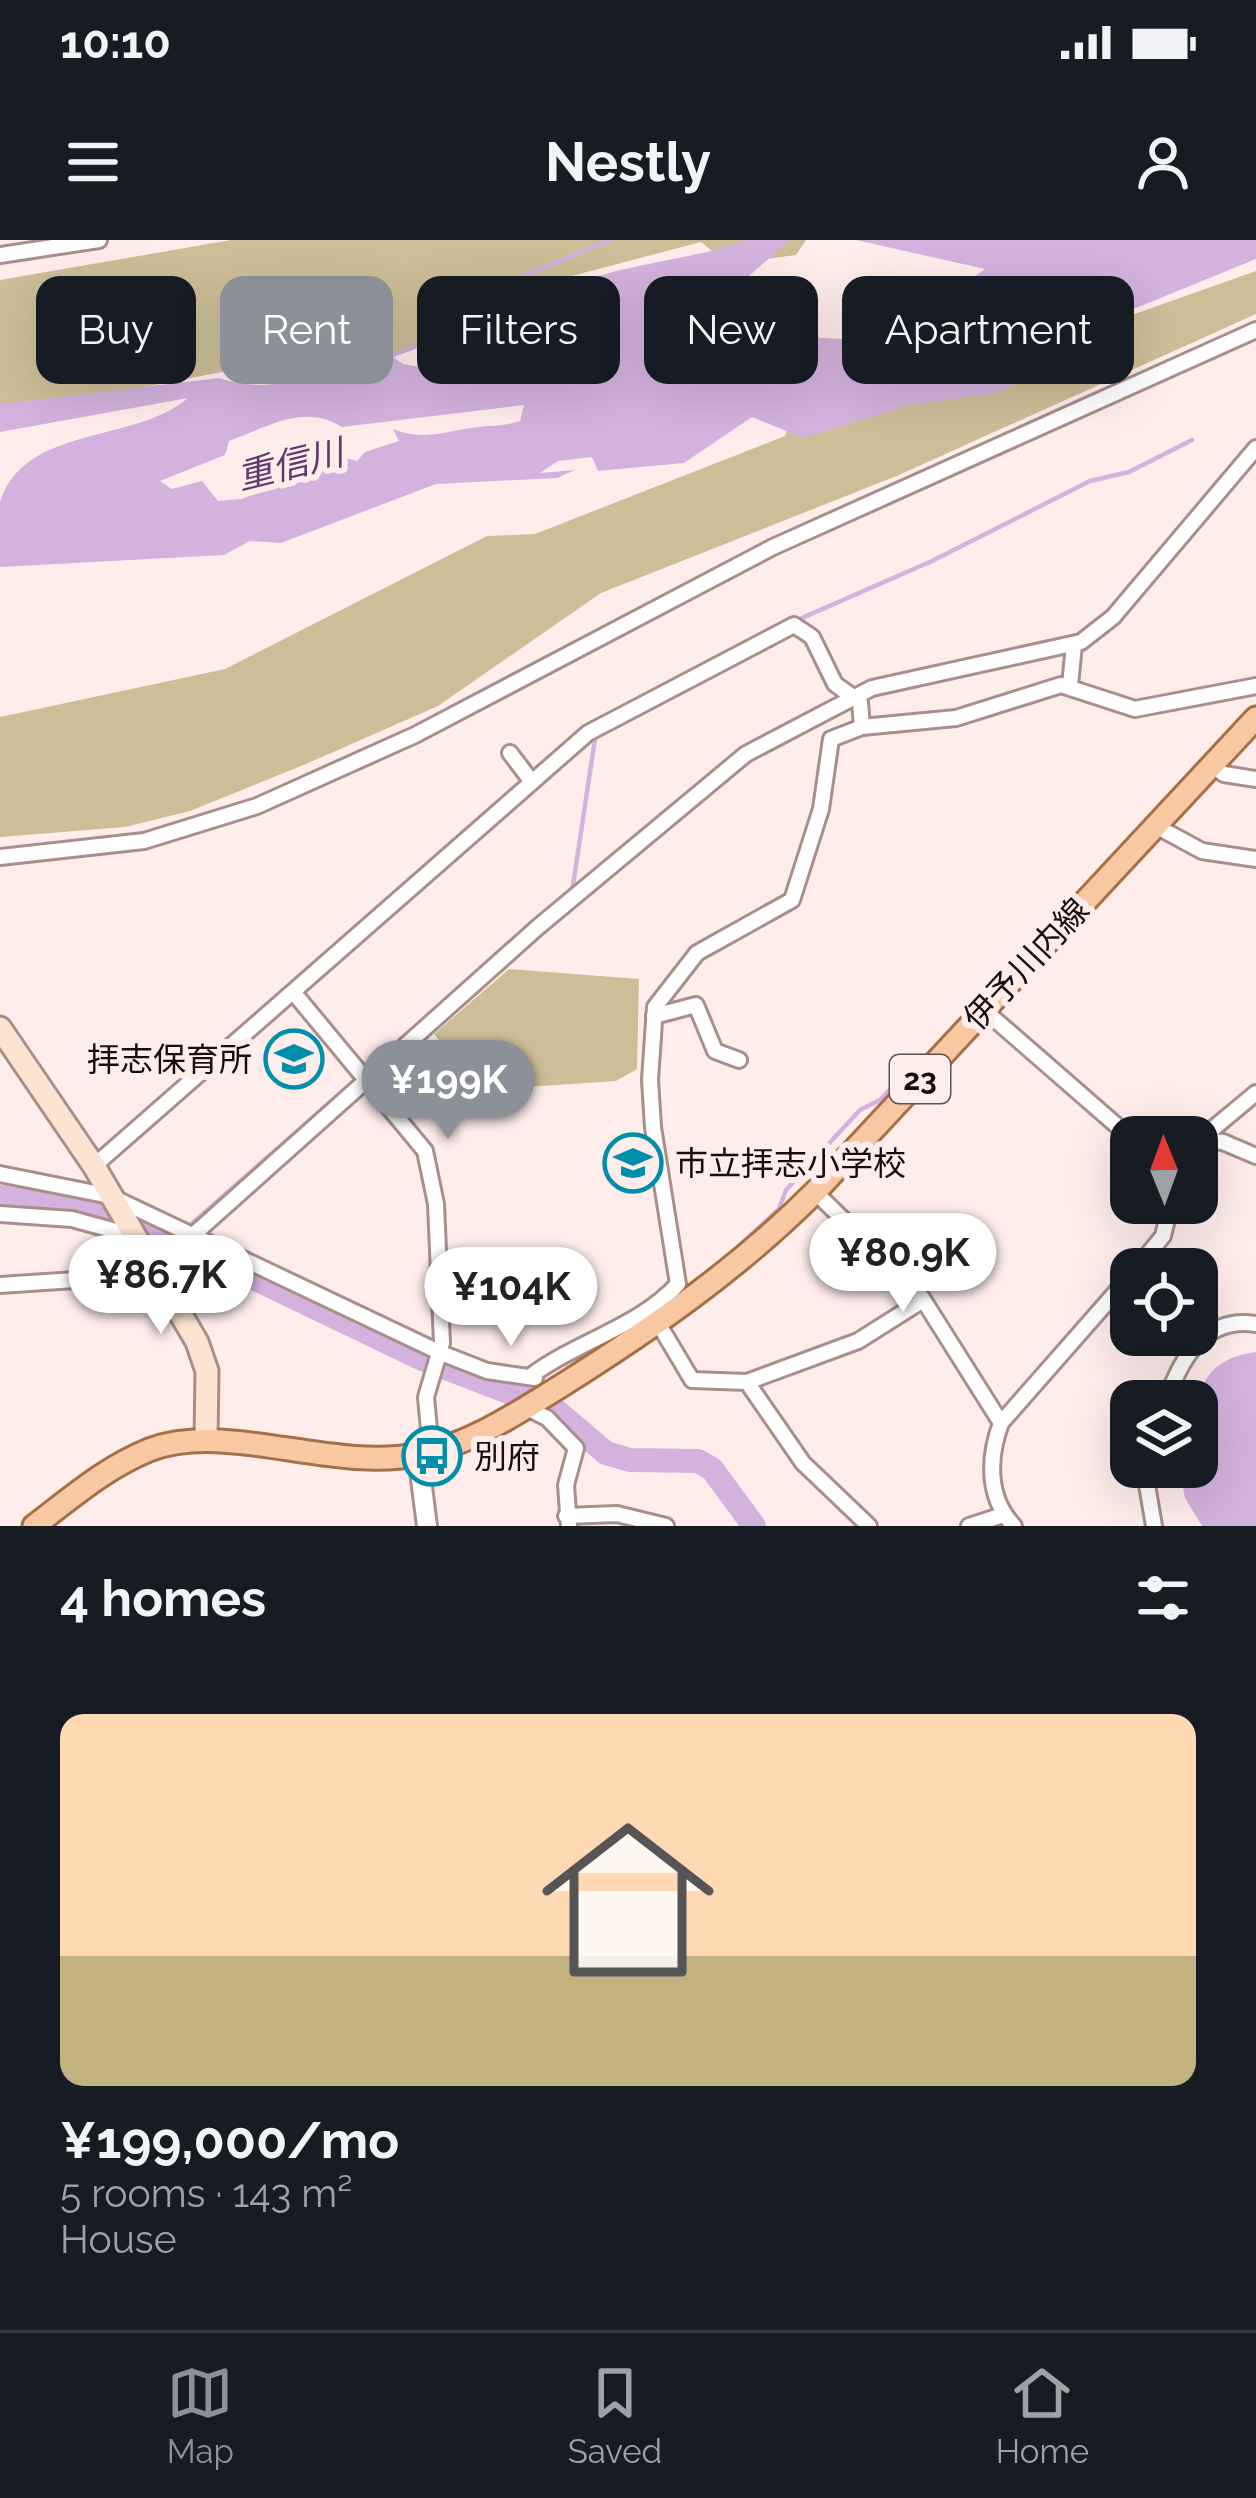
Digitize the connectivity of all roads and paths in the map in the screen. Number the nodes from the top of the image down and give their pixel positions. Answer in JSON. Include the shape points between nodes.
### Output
{"nodes":[{"id":1,"x":99,"y":240,"type":"edge"},
{"id":2,"x":0,"y":255,"type":"edge"},
{"id":3,"x":1256,"y":331,"type":"edge"},
{"id":4,"x":1256,"y":448,"type":"edge"},
{"id":5,"x":1074,"y":645,"type":"junction"},
{"id":6,"x":1070,"y":685,"type":"junction"},
{"id":7,"x":1256,"y":686,"type":"edge"},
{"id":8,"x":852,"y":696,"type":"junction"},
{"id":9,"x":1256,"y":718,"type":"edge"},
{"id":10,"x":862,"y":727,"type":"junction"},
{"id":11,"x":510,"y":753,"type":"dead end"},
{"id":12,"x":1210,"y":765,"type":"junction"},
{"id":13,"x":1256,"y":778,"type":"edge"},
{"id":14,"x":532,"y":782,"type":"junction"},
{"id":15,"x":1154,"y":825,"type":"junction"},
{"id":16,"x":0,"y":857,"type":"edge"},
{"id":17,"x":1256,"y":859,"type":"edge"},
{"id":18,"x":294,"y":993,"type":"junction"},
{"id":19,"x":984,"y":1010,"type":"junction"},
{"id":20,"x":654,"y":1016,"type":"junction"},
{"id":21,"x":0,"y":1028,"type":"edge"},
{"id":22,"x":739,"y":1060,"type":"dead end"},
{"id":23,"x":367,"y":1081,"type":"junction"},
{"id":24,"x":1256,"y":1094,"type":"edge"},
{"id":25,"x":1110,"y":1120,"type":"edge"},
{"id":26,"x":1218,"y":1125,"type":"edge"},
{"id":27,"x":1218,"y":1142,"type":"edge"},
{"id":28,"x":1256,"y":1156,"type":"edge"},
{"id":29,"x":94,"y":1166,"type":"junction"},
{"id":30,"x":0,"y":1174,"type":"edge"},
{"id":31,"x":815,"y":1192,"type":"junction"},
{"id":32,"x":112,"y":1200,"type":"junction"},
{"id":33,"x":0,"y":1214,"type":"edge"},
{"id":34,"x":133,"y":1234,"type":"junction"},
{"id":35,"x":189,"y":1237,"type":"junction"},
{"id":36,"x":154,"y":1270,"type":"junction"},
{"id":37,"x":0,"y":1285,"type":"edge"},
{"id":38,"x":1110,"y":1299,"type":"edge"},
{"id":39,"x":922,"y":1300,"type":"junction"},
{"id":40,"x":658,"y":1323,"type":"junction"},
{"id":41,"x":1256,"y":1324,"type":"edge"},
{"id":42,"x":441,"y":1354,"type":"junction"},
{"id":43,"x":532,"y":1376,"type":"junction"},
{"id":44,"x":1174,"y":1380,"type":"edge"},
{"id":45,"x":747,"y":1382,"type":"junction"},
{"id":46,"x":539,"y":1400,"type":"junction"},
{"id":47,"x":1001,"y":1423,"type":"junction"},
{"id":48,"x":206,"y":1440,"type":"junction"},
{"id":49,"x":424,"y":1453,"type":"junction"},
{"id":50,"x":1148,"y":1488,"type":"edge"},
{"id":51,"x":568,"y":1521,"type":"edge"},
{"id":52,"x":1009,"y":1521,"type":"edge"},
{"id":53,"x":34,"y":1526,"type":"edge"},
{"id":54,"x":427,"y":1526,"type":"edge"},
{"id":55,"x":667,"y":1526,"type":"edge"},
{"id":56,"x":869,"y":1526,"type":"edge"},
{"id":57,"x":969,"y":1526,"type":"edge"},
{"id":58,"x":1154,"y":1526,"type":"edge"}],
"edges":[{"from":1,"to":2,"type":"street"},
{"from":3,"to":16,"type":"street","via":[[773,547],[415,735],[257,806],[145,842]]},
{"from":4,"to":5,"type":"street","via":[[1113,617]]},
{"from":5,"to":6,"type":"street"},
{"from":5,"to":8,"type":"street"},
{"from":6,"to":7,"type":"street","via":[[1136,709]]},
{"from":6,"to":10,"type":"street","via":[[956,718]]},
{"from":8,"to":10,"type":"street","via":[[863,708]]},
{"from":8,"to":14,"type":"street","via":[[827,674],[812,637],[794,625],[600,724]]},
{"from":8,"to":23,"type":"street","via":[[746,754]]},
{"from":9,"to":12,"type":"main road","name":"伊予川内線","number":"23"},
{"from":10,"to":20,"type":"street","via":[[836,735],[827,748],[821,809],[792,900],[698,953]]},
{"from":11,"to":14,"type":"street"},
{"from":12,"to":13,"type":"street"},
{"from":12,"to":15,"type":"main road","name":"伊予川内線","number":"23"},
{"from":14,"to":18,"type":"street"},
{"from":15,"to":17,"type":"street","via":[[1202,851]]},
{"from":15,"to":19,"type":"main road","name":"伊予川内線","number":"23"},
{"from":18,"to":23,"type":"street"},
{"from":18,"to":29,"type":"street"},
{"from":19,"to":25,"type":"street"},
{"from":19,"to":31,"type":"main road","name":"伊予川内線","number":"23"},
{"from":20,"to":22,"type":"street","via":[[696,1005],[715,1051]]},
{"from":20,"to":43,"type":"street","via":[[653,1127],[677,1285]]},
{"from":21,"to":29,"type":"main road"},
{"from":23,"to":35,"type":"street"},
{"from":23,"to":42,"type":"street","via":[[425,1150],[436,1204]]},
{"from":24,"to":26,"type":"street"},
{"from":27,"to":28,"type":"street"},
{"from":29,"to":32,"type":"main road"},
{"from":30,"to":32,"type":"street"},
{"from":31,"to":39,"type":"street"},
{"from":31,"to":40,"type":"main road","name":"伊予川内線","number":"23","via":[[734,1269]]},
{"from":32,"to":34,"type":"main road"},
{"from":32,"to":35,"type":"street"},
{"from":33,"to":34,"type":"street"},
{"from":34,"to":36,"type":"main road"},
{"from":35,"to":36,"type":"street"},
{"from":35,"to":42,"type":"street"},
{"from":36,"to":37,"type":"street"},
{"from":36,"to":48,"type":"main road","via":[[208,1371]]},
{"from":38,"to":47,"type":"street"},
{"from":39,"to":45,"type":"street","via":[[858,1341]]},
{"from":39,"to":47,"type":"street"},
{"from":40,"to":45,"type":"street","via":[[692,1380]]},
{"from":40,"to":46,"type":"main road","name":"伊予川内線","number":"23"},
{"from":41,"to":44,"type":"street","via":[[1230,1322],[1199,1340]]},
{"from":42,"to":43,"type":"street"},
{"from":42,"to":49,"type":"street","via":[[426,1397]]},
{"from":43,"to":46,"type":"street"},
{"from":45,"to":56,"type":"street","via":[[803,1463]]},
{"from":46,"to":49,"type":"main road","name":"伊予川内線","number":"23"},
{"from":46,"to":51,"type":"street","via":[[576,1448]]},
{"from":47,"to":52,"type":"street","via":[[992,1460]]},
{"from":48,"to":49,"type":"main road","name":"伊予川内線","number":"23","via":[[309,1456]]},
{"from":48,"to":53,"type":"main road","name":"伊予川内線","number":"23","via":[[152,1448],[103,1472]]},
{"from":49,"to":54,"type":"street"},
{"from":50,"to":58,"type":"street"},
{"from":51,"to":55,"type":"street","via":[[629,1516]]},
{"from":52,"to":57,"type":"street"}]}
